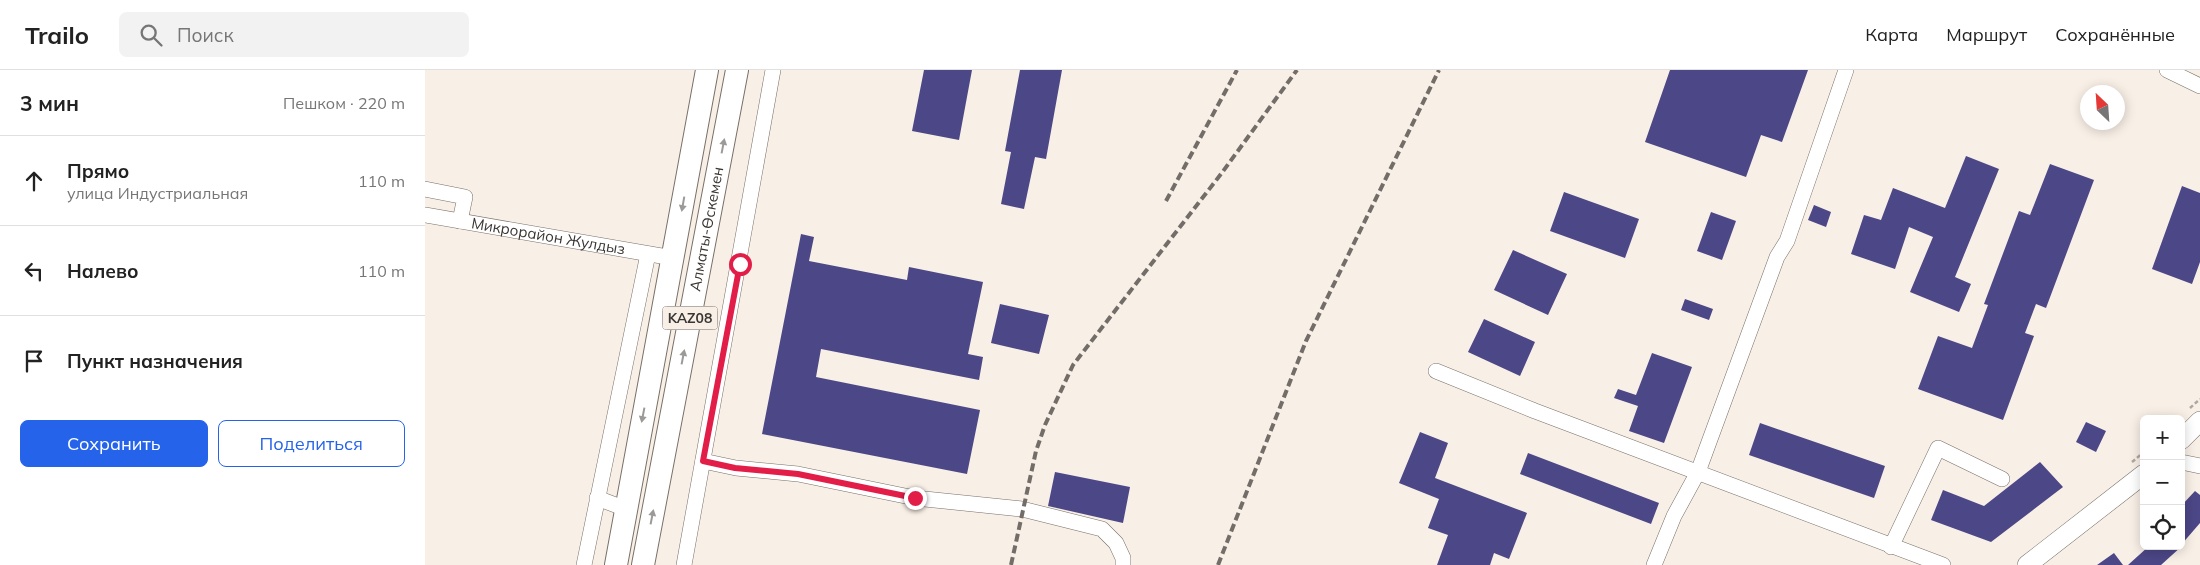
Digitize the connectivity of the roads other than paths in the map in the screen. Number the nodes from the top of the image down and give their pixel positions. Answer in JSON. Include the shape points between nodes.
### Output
{"nodes":[{"id":1,"x":707,"y":70,"type":"edge"},
{"id":2,"x":737,"y":70,"type":"edge"},
{"id":3,"x":773,"y":70,"type":"edge"},
{"id":4,"x":1846,"y":70,"type":"edge"},
{"id":5,"x":2167,"y":70,"type":"edge"},
{"id":6,"x":2200,"y":86,"type":"edge"},
{"id":7,"x":425,"y":189,"type":"edge"},
{"id":8,"x":425,"y":215,"type":"edge"},
{"id":9,"x":460,"y":220,"type":"junction"},
{"id":10,"x":648,"y":254,"type":"junction"},
{"id":11,"x":673,"y":258,"type":"junction"},
{"id":12,"x":1436,"y":371,"type":"dead end"},
{"id":13,"x":2200,"y":422,"type":"edge"},
{"id":14,"x":2185,"y":436,"type":"edge"},
{"id":15,"x":703,"y":461,"type":"junction"},
{"id":16,"x":2185,"y":463,"type":"edge"},
{"id":17,"x":2200,"y":466,"type":"edge"},
{"id":18,"x":1698,"y":472,"type":"junction"},
{"id":19,"x":2140,"y":477,"type":"edge"},
{"id":20,"x":2002,"y":479,"type":"dead end"},
{"id":21,"x":597,"y":498,"type":"junction"},
{"id":22,"x":626,"y":509,"type":"junction"},
{"id":23,"x":1891,"y":547,"type":"junction"},
{"id":24,"x":583,"y":565,"type":"edge"},
{"id":25,"x":616,"y":565,"type":"edge"},
{"id":26,"x":643,"y":565,"type":"edge"},
{"id":27,"x":684,"y":565,"type":"edge"},
{"id":28,"x":1123,"y":565,"type":"edge"},
{"id":29,"x":1653,"y":565,"type":"edge"},
{"id":30,"x":1943,"y":565,"type":"edge"},
{"id":31,"x":2027,"y":565,"type":"edge"}],
"edges":[{"from":1,"to":11,"type":"highway","name":"Алматы-Өскемен","number":"KAZ08","one_way":true},
{"from":26,"to":2,"type":"highway","name":"Алматы-Өскемен","number":"KAZ08","one_way":true},
{"from":3,"to":15,"type":"street"},
{"from":4,"to":18,"type":"street","via":[[1787,241],[1777,257]]},
{"from":5,"to":6,"type":"street"},
{"from":7,"to":9,"type":"street","via":[[465,197]]},
{"from":8,"to":9,"type":"street","name":"Микрорайон Жулдыз"},
{"from":9,"to":10,"type":"street","name":"Микрорайон Жулдыз"},
{"from":10,"to":11,"type":"street","name":"Микрорайон Жулдыз"},
{"from":10,"to":21,"type":"street"},
{"from":11,"to":22,"type":"highway","name":"Алматы-Өскемен","number":"KAZ08","one_way":true},
{"from":12,"to":18,"type":"street"},
{"from":13,"to":14,"type":"main road"},
{"from":15,"to":27,"type":"street"},
{"from":15,"to":28,"type":"street","via":[[735,468],[798,474],[915,498],[1022,509],[1102,529],[1116,543]]},
{"from":16,"to":17,"type":"street"},
{"from":18,"to":23,"type":"street"},
{"from":18,"to":29,"type":"street"},
{"from":19,"to":31,"type":"main road"},
{"from":20,"to":23,"type":"street","via":[[1938,448]]},
{"from":21,"to":22,"type":"street"},
{"from":21,"to":24,"type":"street"},
{"from":22,"to":25,"type":"highway","name":"Алматы-Өскемен","number":"KAZ08"},
{"from":23,"to":30,"type":"street"}]}
